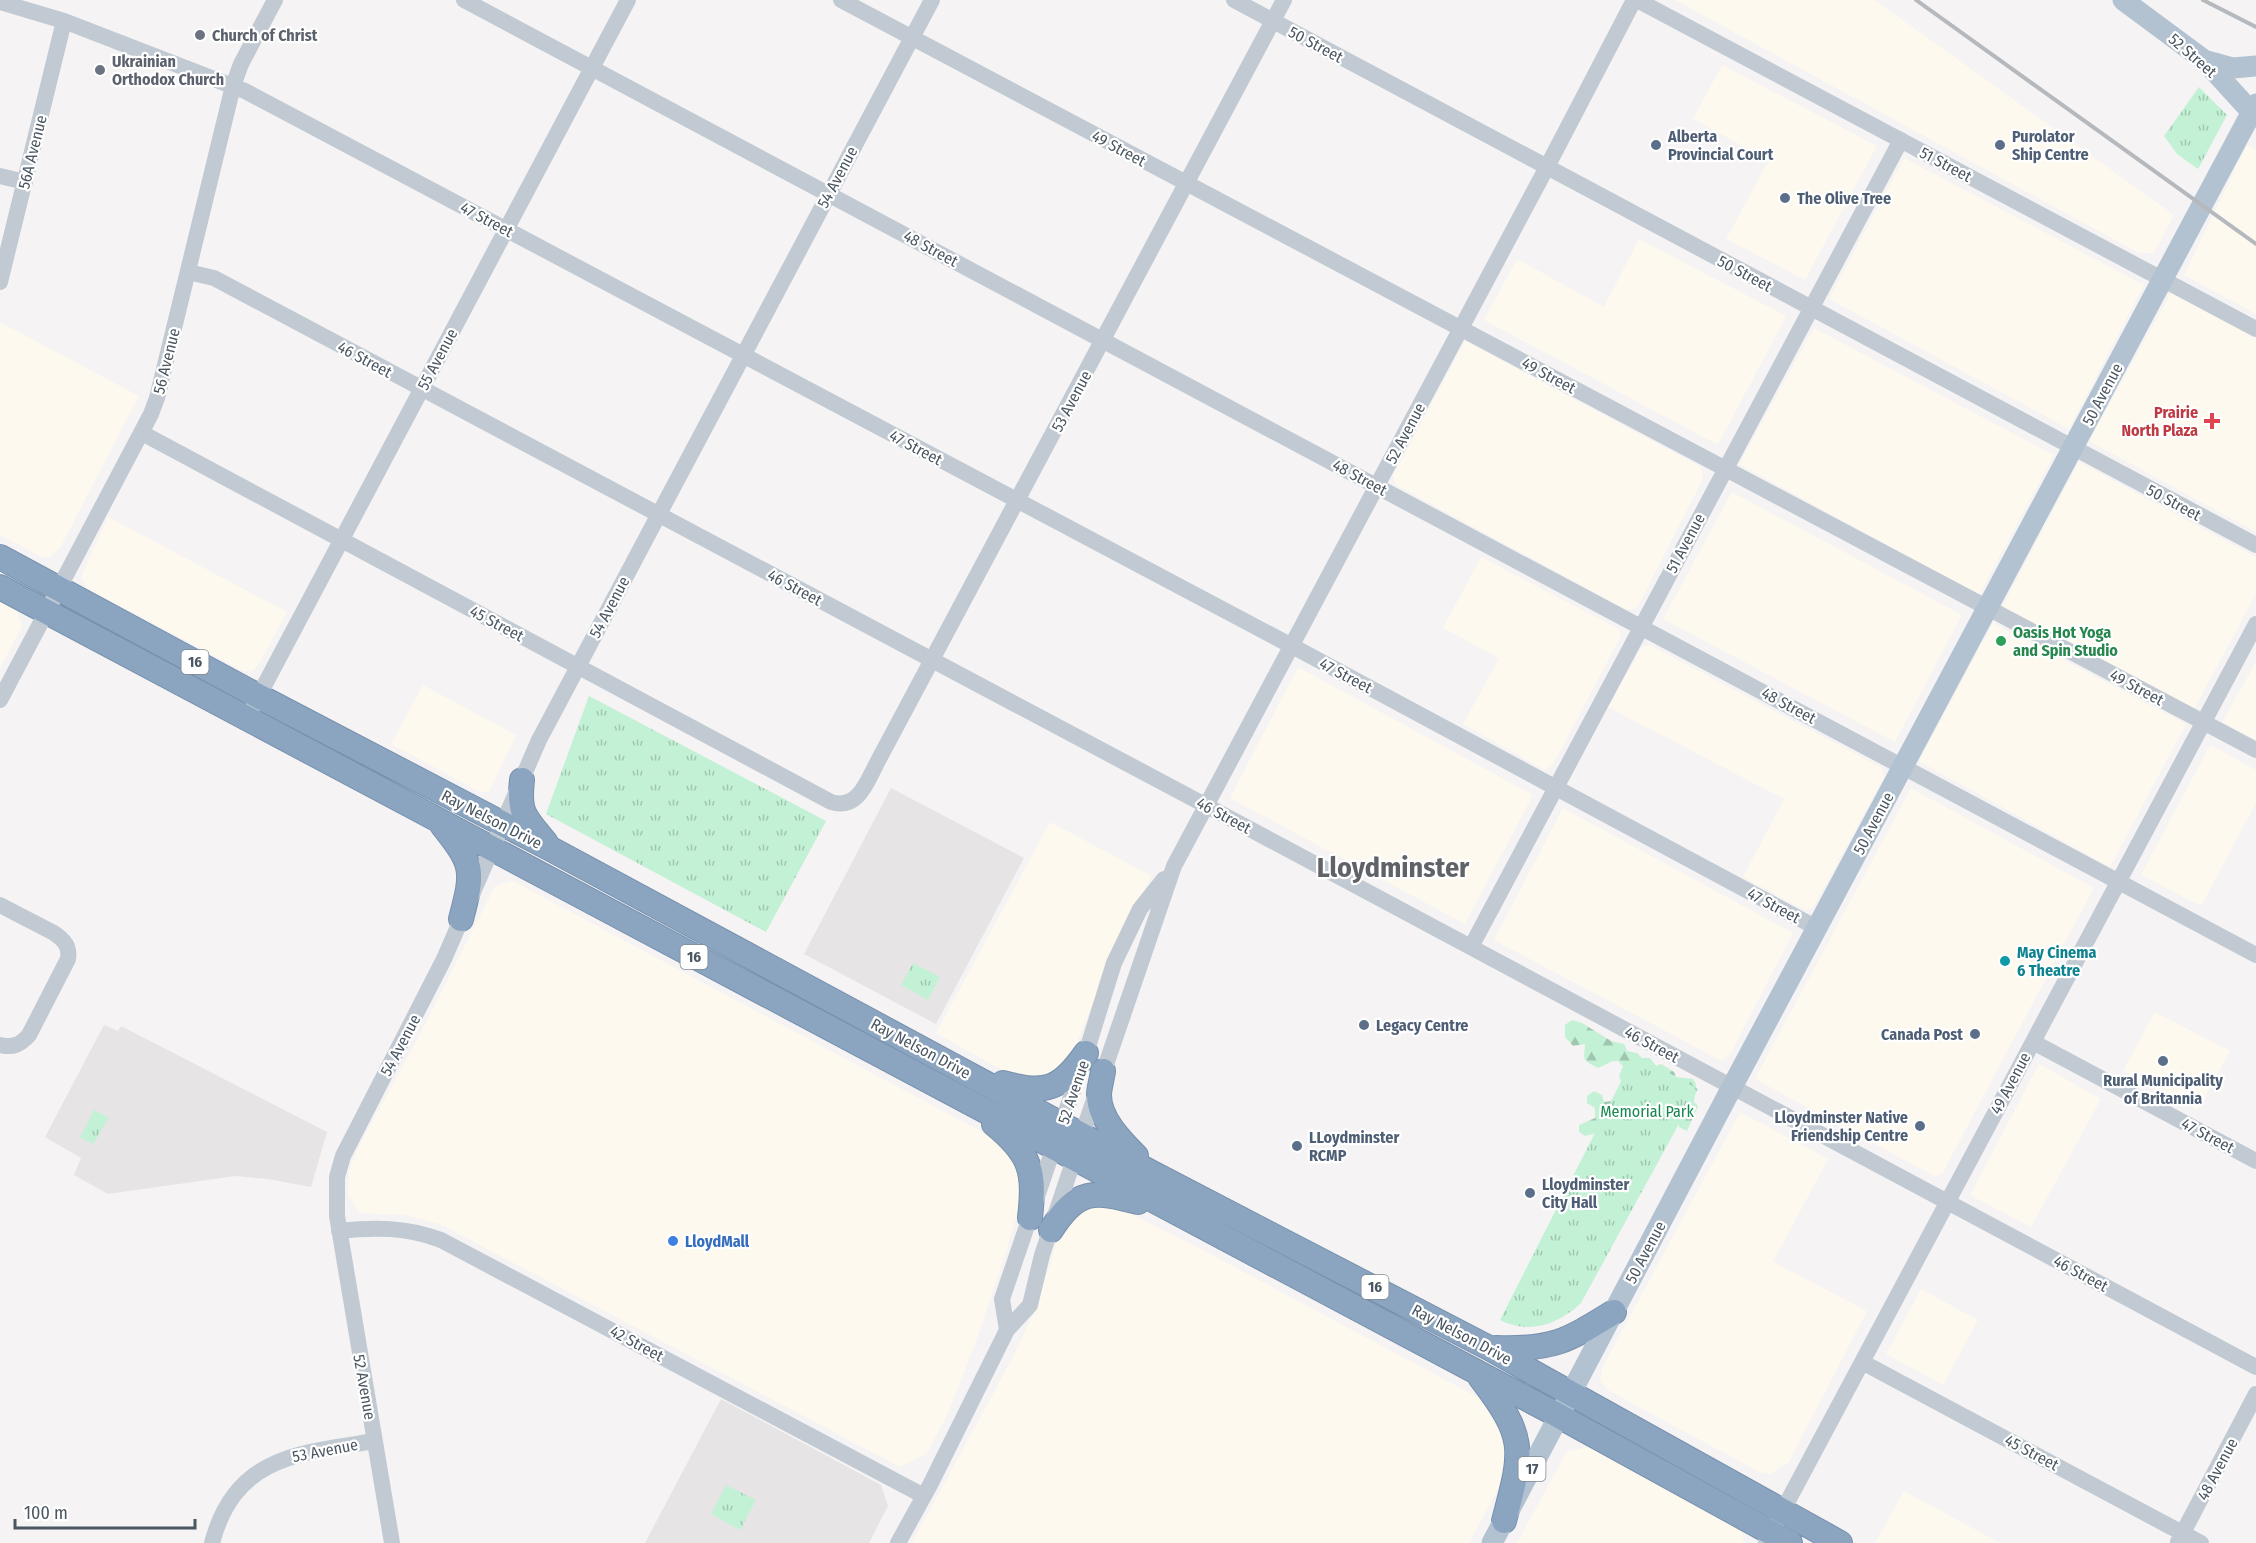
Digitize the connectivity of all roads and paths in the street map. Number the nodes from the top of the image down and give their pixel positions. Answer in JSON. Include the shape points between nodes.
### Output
{"nodes":[{"id":1,"x":275,"y":0,"type":"edge"},
{"id":2,"x":464,"y":0,"type":"edge"},
{"id":3,"x":628,"y":0,"type":"edge"},
{"id":4,"x":841,"y":0,"type":"edge"},
{"id":5,"x":932,"y":0,"type":"edge"},
{"id":6,"x":1234,"y":0,"type":"edge"},
{"id":7,"x":1284,"y":0,"type":"edge"},
{"id":8,"x":1636,"y":0,"type":"edge"},
{"id":9,"x":2123,"y":0,"type":"edge"},
{"id":10,"x":0,"y":2,"type":"edge"},
{"id":11,"x":64,"y":21,"type":"junction"},
{"id":12,"x":1273,"y":21,"type":"junction"},
{"id":13,"x":912,"y":38,"type":"junction"},
{"id":14,"x":2204,"y":60,"type":"junction"},
{"id":15,"x":2256,"y":66,"type":"edge"},
{"id":16,"x":592,"y":68,"type":"junction"},
{"id":17,"x":233,"y":86,"type":"junction"},
{"id":18,"x":2254,"y":111,"type":"edge"},
{"id":19,"x":1901,"y":140,"type":"junction"},
{"id":20,"x":1547,"y":167,"type":"junction"},
{"id":21,"x":0,"y":176,"type":"edge"},
{"id":22,"x":25,"y":182,"type":"junction"},
{"id":23,"x":1187,"y":184,"type":"junction"},
{"id":24,"x":828,"y":194,"type":"junction"},
{"id":25,"x":506,"y":229,"type":"junction"},
{"id":26,"x":188,"y":272,"type":"junction"},
{"id":27,"x":2163,"y":279,"type":"junction"},
{"id":28,"x":0,"y":282,"type":"edge"},
{"id":29,"x":1811,"y":308,"type":"junction"},
{"id":30,"x":1461,"y":329,"type":"junction"},
{"id":31,"x":2256,"y":329,"type":"edge"},
{"id":32,"x":1104,"y":340,"type":"junction"},
{"id":33,"x":742,"y":354,"type":"junction"},
{"id":34,"x":422,"y":389,"type":"junction"},
{"id":35,"x":142,"y":433,"type":"junction"},
{"id":36,"x":2073,"y":448,"type":"junction"},
{"id":37,"x":1725,"y":469,"type":"junction"},
{"id":38,"x":1377,"y":485,"type":"junction"},
{"id":39,"x":1018,"y":501,"type":"junction"},
{"id":40,"x":658,"y":514,"type":"junction"},
{"id":41,"x":341,"y":540,"type":"junction"},
{"id":42,"x":2256,"y":545,"type":"edge"},
{"id":43,"x":0,"y":557,"type":"edge"},
{"id":44,"x":0,"y":587,"type":"edge"},
{"id":45,"x":60,"y":589,"type":"junction"},
{"id":46,"x":1987,"y":608,"type":"junction"},
{"id":47,"x":47,"y":612,"type":"junction"},
{"id":48,"x":2256,"y":624,"type":"edge"},
{"id":49,"x":1641,"y":626,"type":"junction"},
{"id":50,"x":1292,"y":646,"type":"junction"},
{"id":51,"x":932,"y":660,"type":"junction"},
{"id":52,"x":578,"y":666,"type":"junction"},
{"id":53,"x":258,"y":696,"type":"junction"},
{"id":54,"x":0,"y":700,"type":"edge"},
{"id":55,"x":247,"y":718,"type":"junction"},
{"id":56,"x":2204,"y":722,"type":"junction"},
{"id":57,"x":2256,"y":750,"type":"edge"},
{"id":58,"x":1903,"y":766,"type":"junction"},
{"id":59,"x":522,"y":780,"type":"junction"},
{"id":60,"x":1556,"y":788,"type":"junction"},
{"id":61,"x":854,"y":800,"type":"joint"},
{"id":62,"x":1207,"y":805,"type":"junction"},
{"id":63,"x":437,"y":819,"type":"junction"},
{"id":64,"x":502,"y":824,"type":"junction"},
{"id":65,"x":492,"y":848,"type":"junction"},
{"id":66,"x":551,"y":849,"type":"junction"},
{"id":67,"x":1174,"y":866,"type":"junction"},
{"id":68,"x":2119,"y":881,"type":"junction"},
{"id":69,"x":0,"y":905,"type":"edge"},
{"id":70,"x":461,"y":920,"type":"junction"},
{"id":71,"x":1817,"y":928,"type":"junction"},
{"id":72,"x":1471,"y":947,"type":"junction"},
{"id":73,"x":2256,"y":955,"type":"edge"},
{"id":74,"x":2033,"y":1042,"type":"junction"},
{"id":75,"x":0,"y":1045,"type":"edge"},
{"id":76,"x":1086,"y":1053,"type":"junction"},
{"id":77,"x":862,"y":1063,"type":"dead end"},
{"id":78,"x":896,"y":1064,"type":"junction"},
{"id":79,"x":1103,"y":1071,"type":"junction"},
{"id":80,"x":967,"y":1073,"type":"junction"},
{"id":81,"x":1732,"y":1087,"type":"junction"},
{"id":82,"x":969,"y":1103,"type":"junction"},
{"id":83,"x":1072,"y":1129,"type":"junction"},
{"id":84,"x":1064,"y":1153,"type":"junction"},
{"id":85,"x":2256,"y":1161,"type":"edge"},
{"id":86,"x":1152,"y":1173,"type":"junction"},
{"id":87,"x":1947,"y":1201,"type":"junction"},
{"id":88,"x":1170,"y":1210,"type":"junction"},
{"id":89,"x":1030,"y":1218,"type":"junction"},
{"id":90,"x":1051,"y":1230,"type":"junction"},
{"id":91,"x":339,"y":1231,"type":"junction"},
{"id":92,"x":1614,"y":1312,"type":"junction"},
{"id":93,"x":1007,"y":1330,"type":"junction"},
{"id":94,"x":1490,"y":1348,"type":"junction"},
{"id":95,"x":1862,"y":1362,"type":"junction"},
{"id":96,"x":2256,"y":1367,"type":"edge"},
{"id":97,"x":1477,"y":1373,"type":"junction"},
{"id":98,"x":1573,"y":1393,"type":"junction"},
{"id":99,"x":2256,"y":1394,"type":"edge"},
{"id":100,"x":1560,"y":1417,"type":"junction"},
{"id":101,"x":375,"y":1441,"type":"junction"},
{"id":102,"x":924,"y":1496,"type":"junction"},
{"id":103,"x":1783,"y":1511,"type":"junction"},
{"id":104,"x":1504,"y":1521,"type":"junction"},
{"id":105,"x":2180,"y":1538,"type":"edge"},
{"id":106,"x":1776,"y":1540,"type":"edge"},
{"id":107,"x":212,"y":1543,"type":"edge"},
{"id":108,"x":392,"y":1543,"type":"edge"},
{"id":109,"x":898,"y":1543,"type":"edge"},
{"id":110,"x":1492,"y":1543,"type":"edge"},
{"id":111,"x":1840,"y":1543,"type":"edge"},
{"id":112,"x":2201,"y":1543,"type":"edge"}],
"edges":[{"from":1,"to":17,"type":"street","name":"56 Avenue"},
{"from":2,"to":16,"type":"street","name":"48 Street"},
{"from":3,"to":16,"type":"street","name":"55 Avenue"},
{"from":4,"to":13,"type":"street","name":"49 Street"},
{"from":5,"to":13,"type":"street","name":"54 Avenue"},
{"from":6,"to":12,"type":"street","name":"50 Street"},
{"from":7,"to":12,"type":"street","name":"53 Avenue"},
{"from":8,"to":19,"type":"street","name":"51 Street"},
{"from":8,"to":20,"type":"street","name":"52 Avenue"},
{"from":9,"to":14,"type":"main road","name":"52 Street"},
{"from":10,"to":11,"type":"street","name":"47 Street"},
{"from":11,"to":17,"type":"street","name":"47 Street"},
{"from":11,"to":22,"type":"street","name":"56A Avenue"},
{"from":12,"to":20,"type":"street","name":"50 Street"},
{"from":12,"to":23,"type":"street","name":"53 Avenue"},
{"from":13,"to":23,"type":"street","name":"49 Street"},
{"from":13,"to":24,"type":"street","name":"54 Avenue"},
{"from":14,"to":15,"type":"main road","via":[[2233,68]]},
{"from":14,"to":18,"type":"main road","name":"52 Street"},
{"from":16,"to":24,"type":"street","name":"48 Street"},
{"from":16,"to":25,"type":"street","name":"55 Avenue"},
{"from":17,"to":25,"type":"street","name":"47 Street"},
{"from":17,"to":26,"type":"street","name":"56 Avenue"},
{"from":18,"to":27,"type":"main road","name":"50 Avenue"},
{"from":19,"to":27,"type":"street","name":"51 Street"},
{"from":19,"to":29,"type":"street","name":"51 Avenue"},
{"from":20,"to":29,"type":"street","name":"50 Street"},
{"from":20,"to":30,"type":"street","name":"52 Avenue"},
{"from":21,"to":22,"type":"street"},
{"from":22,"to":28,"type":"street","name":"56A Avenue"},
{"from":23,"to":30,"type":"street","name":"49 Street"},
{"from":23,"to":32,"type":"street","name":"53 Avenue"},
{"from":24,"to":32,"type":"street","name":"48 Street"},
{"from":24,"to":33,"type":"street","name":"54 Avenue"},
{"from":25,"to":33,"type":"street","name":"47 Street"},
{"from":25,"to":34,"type":"street","name":"55 Avenue"},
{"from":26,"to":34,"type":"street","name":"46 Street","via":[[214,278]]},
{"from":26,"to":35,"type":"street","name":"56 Avenue","via":[[157,398]]},
{"from":27,"to":31,"type":"street","name":"51 Street"},
{"from":27,"to":36,"type":"main road","name":"50 Avenue"},
{"from":29,"to":36,"type":"street","name":"50 Street"},
{"from":29,"to":37,"type":"street","name":"51 Avenue"},
{"from":30,"to":37,"type":"street","name":"49 Street"},
{"from":30,"to":38,"type":"street","name":"52 Avenue"},
{"from":32,"to":38,"type":"street","name":"48 Street"},
{"from":32,"to":39,"type":"street","name":"53 Avenue"},
{"from":33,"to":39,"type":"street","name":"47 Street"},
{"from":33,"to":40,"type":"street","name":"54 Avenue"},
{"from":34,"to":40,"type":"street","name":"46 Street"},
{"from":34,"to":41,"type":"street","name":"55 Avenue"},
{"from":35,"to":41,"type":"street","name":"45 Street"},
{"from":35,"to":45,"type":"street","name":"56 Avenue"},
{"from":36,"to":42,"type":"street","name":"50 Street"},
{"from":36,"to":46,"type":"main road","name":"50 Avenue"},
{"from":37,"to":46,"type":"street","name":"49 Street"},
{"from":37,"to":49,"type":"street","name":"51 Avenue"},
{"from":38,"to":49,"type":"street","name":"48 Street"},
{"from":38,"to":50,"type":"street","name":"52 Avenue"},
{"from":39,"to":50,"type":"street","name":"47 Street"},
{"from":39,"to":51,"type":"street","name":"53 Avenue"},
{"from":40,"to":51,"type":"street","name":"46 Street"},
{"from":40,"to":52,"type":"street","name":"54 Avenue"},
{"from":41,"to":52,"type":"street","name":"45 Street"},
{"from":41,"to":53,"type":"street","name":"55 Avenue"},
{"from":43,"to":45,"type":"highway","name":"Ray Nelson Drive","number":"16"},
{"from":44,"to":47,"type":"highway","name":"Ray Nelson Drive","number":"16"},
{"from":45,"to":47,"type":"street","name":"56 Avenue"},
{"from":45,"to":53,"type":"highway","name":"Ray Nelson Drive","number":"16"},
{"from":46,"to":56,"type":"street","name":"49 Street"},
{"from":46,"to":58,"type":"main road","name":"50 Avenue"},
{"from":47,"to":54,"type":"street","name":"56 Avenue"},
{"from":47,"to":55,"type":"highway","name":"Ray Nelson Drive","number":"16"},
{"from":48,"to":56,"type":"street","name":"49 Avenue"},
{"from":49,"to":58,"type":"street","name":"48 Street"},
{"from":49,"to":60,"type":"street","name":"51 Avenue"},
{"from":50,"to":60,"type":"street","name":"47 Street"},
{"from":50,"to":62,"type":"street","name":"52 Avenue"},
{"from":51,"to":61,"type":"street","name":"53 Avenue"},
{"from":51,"to":62,"type":"street","name":"46 Street"},
{"from":52,"to":59,"type":"street","name":"54 Avenue"},
{"from":52,"to":61,"type":"street","name":"45 Street","via":[[831,801],[845,804]]},
{"from":53,"to":55,"type":"street","name":"55 Avenue"},
{"from":53,"to":64,"type":"highway","name":"Ray Nelson Drive","number":"16"},
{"from":55,"to":63,"type":"highway","name":"Ray Nelson Drive","number":"16"},
{"from":56,"to":57,"type":"street","name":"49 Street"},
{"from":56,"to":68,"type":"street","name":"49 Avenue"},
{"from":58,"to":68,"type":"street","name":"48 Street"},
{"from":58,"to":71,"type":"main road","name":"50 Avenue"},
{"from":59,"to":64,"type":"street","name":"54 Avenue"},
{"from":59,"to":66,"type":"highway","via":[[520,803],[527,819]]},
{"from":60,"to":71,"type":"street","name":"47 Street"},
{"from":60,"to":72,"type":"street","name":"51 Avenue"},
{"from":62,"to":67,"type":"street","name":"52 Avenue"},
{"from":62,"to":72,"type":"street","name":"46 Street"},
{"from":63,"to":65,"type":"highway","name":"Ray Nelson Drive","number":"16"},
{"from":63,"to":70,"type":"highway","via":[[462,850],[468,864],[469,889]]},
{"from":64,"to":65,"type":"street","name":"54 Avenue"},
{"from":64,"to":66,"type":"highway","name":"Ray Nelson Drive","number":"16"},
{"from":65,"to":70,"type":"street","name":"54 Avenue"},
{"from":65,"to":78,"type":"highway","name":"Ray Nelson Drive","number":"16"},
{"from":66,"to":80,"type":"highway","name":"Ray Nelson Drive","number":"16"},
{"from":67,"to":76,"type":"street","name":"52 Avenue","via":[[1140,909],[1123,943]]},
{"from":67,"to":79,"type":"street","name":"52 Avenue"},
{"from":68,"to":73,"type":"street","name":"48 Street"},
{"from":68,"to":74,"type":"street","name":"49 Avenue"},
{"from":69,"to":75,"type":"street","via":[[54,933],[69,952],[29,1035],[15,1046]]},
{"from":70,"to":91,"type":"street","name":"54 Avenue","via":[[345,1150],[336,1189]]},
{"from":71,"to":81,"type":"main road","name":"50 Avenue"},
{"from":72,"to":81,"type":"street","name":"46 Street"},
{"from":74,"to":85,"type":"street","name":"47 Street"},
{"from":74,"to":87,"type":"street","name":"49 Avenue"},
{"from":76,"to":80,"type":"highway","via":[[1074,1071],[1046,1089],[1016,1087]]},
{"from":76,"to":83,"type":"street","name":"52 Avenue"},
{"from":77,"to":78,"type":"highway","via":[[871,1060]]},
{"from":78,"to":82,"type":"highway","name":"Ray Nelson Drive","number":"16"},
{"from":79,"to":83,"type":"street","name":"52 Avenue"},
{"from":79,"to":86,"type":"highway","via":[[1099,1096],[1102,1108],[1115,1134]]},
{"from":80,"to":83,"type":"highway","name":"Ray Nelson Drive","number":"16"},
{"from":81,"to":87,"type":"street","name":"46 Street"},
{"from":81,"to":92,"type":"main road","name":"50 Avenue"},
{"from":82,"to":84,"type":"highway","name":"Ray Nelson Drive","number":"16"},
{"from":82,"to":89,"type":"highway","via":[[1009,1136],[1025,1158],[1033,1187]]},
{"from":83,"to":84,"type":"street","name":"52 Avenue"},
{"from":83,"to":84,"type":"street","name":"52 Avenue"},
{"from":83,"to":86,"type":"highway","name":"Ray Nelson Drive","number":"16"},
{"from":84,"to":88,"type":"highway","name":"Ray Nelson Drive","number":"16"},
{"from":84,"to":89,"type":"street","name":"52 Avenue"},
{"from":84,"to":90,"type":"street","name":"52 Avenue"},
{"from":86,"to":94,"type":"highway","name":"Ray Nelson Drive","number":"16"},
{"from":87,"to":95,"type":"street","name":"49 Avenue"},
{"from":87,"to":96,"type":"street","name":"46 Street"},
{"from":88,"to":90,"type":"highway","via":[[1124,1198],[1085,1196],[1063,1211]]},
{"from":88,"to":97,"type":"highway","name":"Ray Nelson Drive","number":"16"},
{"from":89,"to":93,"type":"street","name":"52 Avenue","via":[[1002,1299]]},
{"from":90,"to":93,"type":"street","name":"52 Avenue","via":[[1030,1305]]},
{"from":91,"to":101,"type":"street","name":"52 Avenue"},
{"from":91,"to":102,"type":"street","name":"42 Street","via":[[396,1229],[441,1239]]},
{"from":92,"to":94,"type":"highway","via":[[1552,1346]]},
{"from":92,"to":98,"type":"main road","name":"50 Avenue"},
{"from":93,"to":102,"type":"street","name":"52 Avenue"},
{"from":94,"to":98,"type":"highway","name":"Ray Nelson Drive","number":"16"},
{"from":95,"to":103,"type":"street","name":"49 Avenue"},
{"from":95,"to":105,"type":"street","name":"45 Street"},
{"from":97,"to":100,"type":"highway","name":"Ray Nelson Drive","number":"16"},
{"from":97,"to":104,"type":"highway","via":[[1506,1413],[1518,1445],[1518,1467]]},
{"from":98,"to":100,"type":"main road","name":"50 Avenue"},
{"from":98,"to":103,"type":"highway","name":"Ray Nelson Drive","number":"16"},
{"from":99,"to":105,"type":"street","name":"48 Avenue"},
{"from":100,"to":104,"type":"main road","name":"50 Avenue","number":"17"},
{"from":100,"to":106,"type":"highway","name":"Ray Nelson Drive","number":"16"},
{"from":101,"to":107,"type":"street","name":"53 Avenue","via":[[292,1455],[271,1463],[246,1480],[229,1504]]},
{"from":101,"to":108,"type":"street","name":"52 Avenue"},
{"from":102,"to":109,"type":"street","name":"52 Avenue"},
{"from":103,"to":106,"type":"street","name":"49 Avenue"},
{"from":103,"to":111,"type":"highway","name":"Ray Nelson Drive","number":"16"},
{"from":104,"to":110,"type":"main road","name":"50 Avenue","number":"17"},
{"from":105,"to":112,"type":"street","name":"45 Street"}]}
